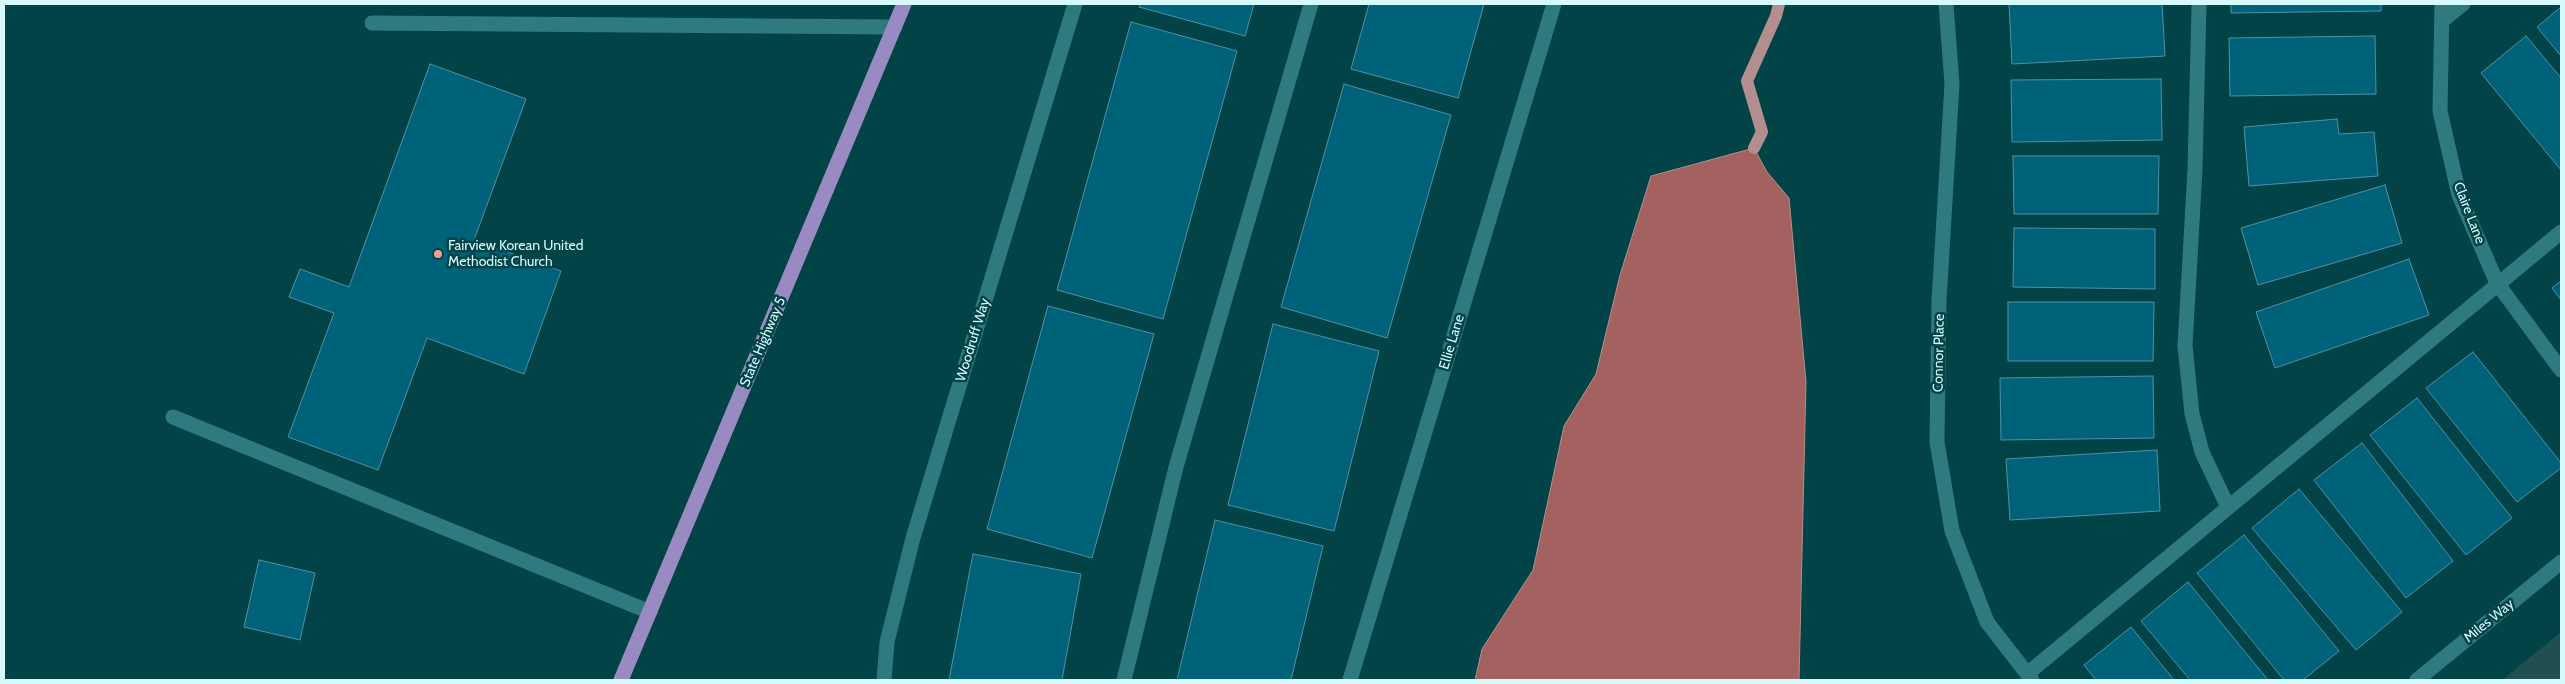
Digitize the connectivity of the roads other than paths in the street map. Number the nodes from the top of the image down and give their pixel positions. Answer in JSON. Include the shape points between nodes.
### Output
{"nodes":[{"id":1,"x":904,"y":4,"type":"edge"},
{"id":2,"x":1075,"y":4,"type":"edge"},
{"id":3,"x":1311,"y":4,"type":"edge"},
{"id":4,"x":1554,"y":4,"type":"edge"},
{"id":5,"x":1946,"y":4,"type":"edge"},
{"id":6,"x":2199,"y":4,"type":"edge"},
{"id":7,"x":2442,"y":4,"type":"edge"},
{"id":8,"x":2463,"y":4,"type":"edge"},
{"id":9,"x":2442,"y":21,"type":"junction"},
{"id":10,"x":372,"y":23,"type":"dead end"},
{"id":11,"x":896,"y":26,"type":"junction"},
{"id":12,"x":2561,"y":232,"type":"edge"},
{"id":13,"x":2497,"y":284,"type":"junction"},
{"id":14,"x":2561,"y":370,"type":"edge"},
{"id":15,"x":173,"y":417,"type":"dead end"},
{"id":16,"x":2228,"y":507,"type":"junction"},
{"id":17,"x":2561,"y":562,"type":"edge"},
{"id":18,"x":650,"y":612,"type":"junction"},
{"id":19,"x":2030,"y":677,"type":"edge"},
{"id":20,"x":621,"y":680,"type":"edge"},
{"id":21,"x":884,"y":680,"type":"edge"},
{"id":22,"x":1124,"y":680,"type":"edge"},
{"id":23,"x":1350,"y":680,"type":"edge"},
{"id":24,"x":2417,"y":680,"type":"edge"}],
"edges":[{"from":1,"to":11,"type":"main road","name":"State Highway 5"},
{"from":2,"to":21,"type":"street","name":"Woodruff Way","via":[[913,538],[887,642]]},
{"from":3,"to":22,"type":"street","via":[[1176,467]]},
{"from":4,"to":23,"type":"street","name":"Ellie Lane"},
{"from":5,"to":19,"type":"street","name":"Connor Place","via":[[1952,84],[1939,301],[1937,442],[1955,540],[1988,622]]},
{"from":6,"to":16,"type":"street","via":[[2195,169],[2185,346],[2192,414],[2202,452]]},
{"from":7,"to":9,"type":"street","name":"Claire Lane"},
{"from":8,"to":9,"type":"street"},
{"from":9,"to":13,"type":"street","name":"Claire Lane","via":[[2440,111],[2459,195]]},
{"from":10,"to":11,"type":"street"},
{"from":11,"to":18,"type":"main road","name":"State Highway 5"},
{"from":12,"to":13,"type":"street"},
{"from":13,"to":14,"type":"street","name":"Claire Lane"},
{"from":13,"to":16,"type":"street"},
{"from":15,"to":18,"type":"street"},
{"from":16,"to":19,"type":"street"},
{"from":17,"to":24,"type":"street","name":"Miles Way"},
{"from":18,"to":20,"type":"main road","name":"State Highway 5"}]}
